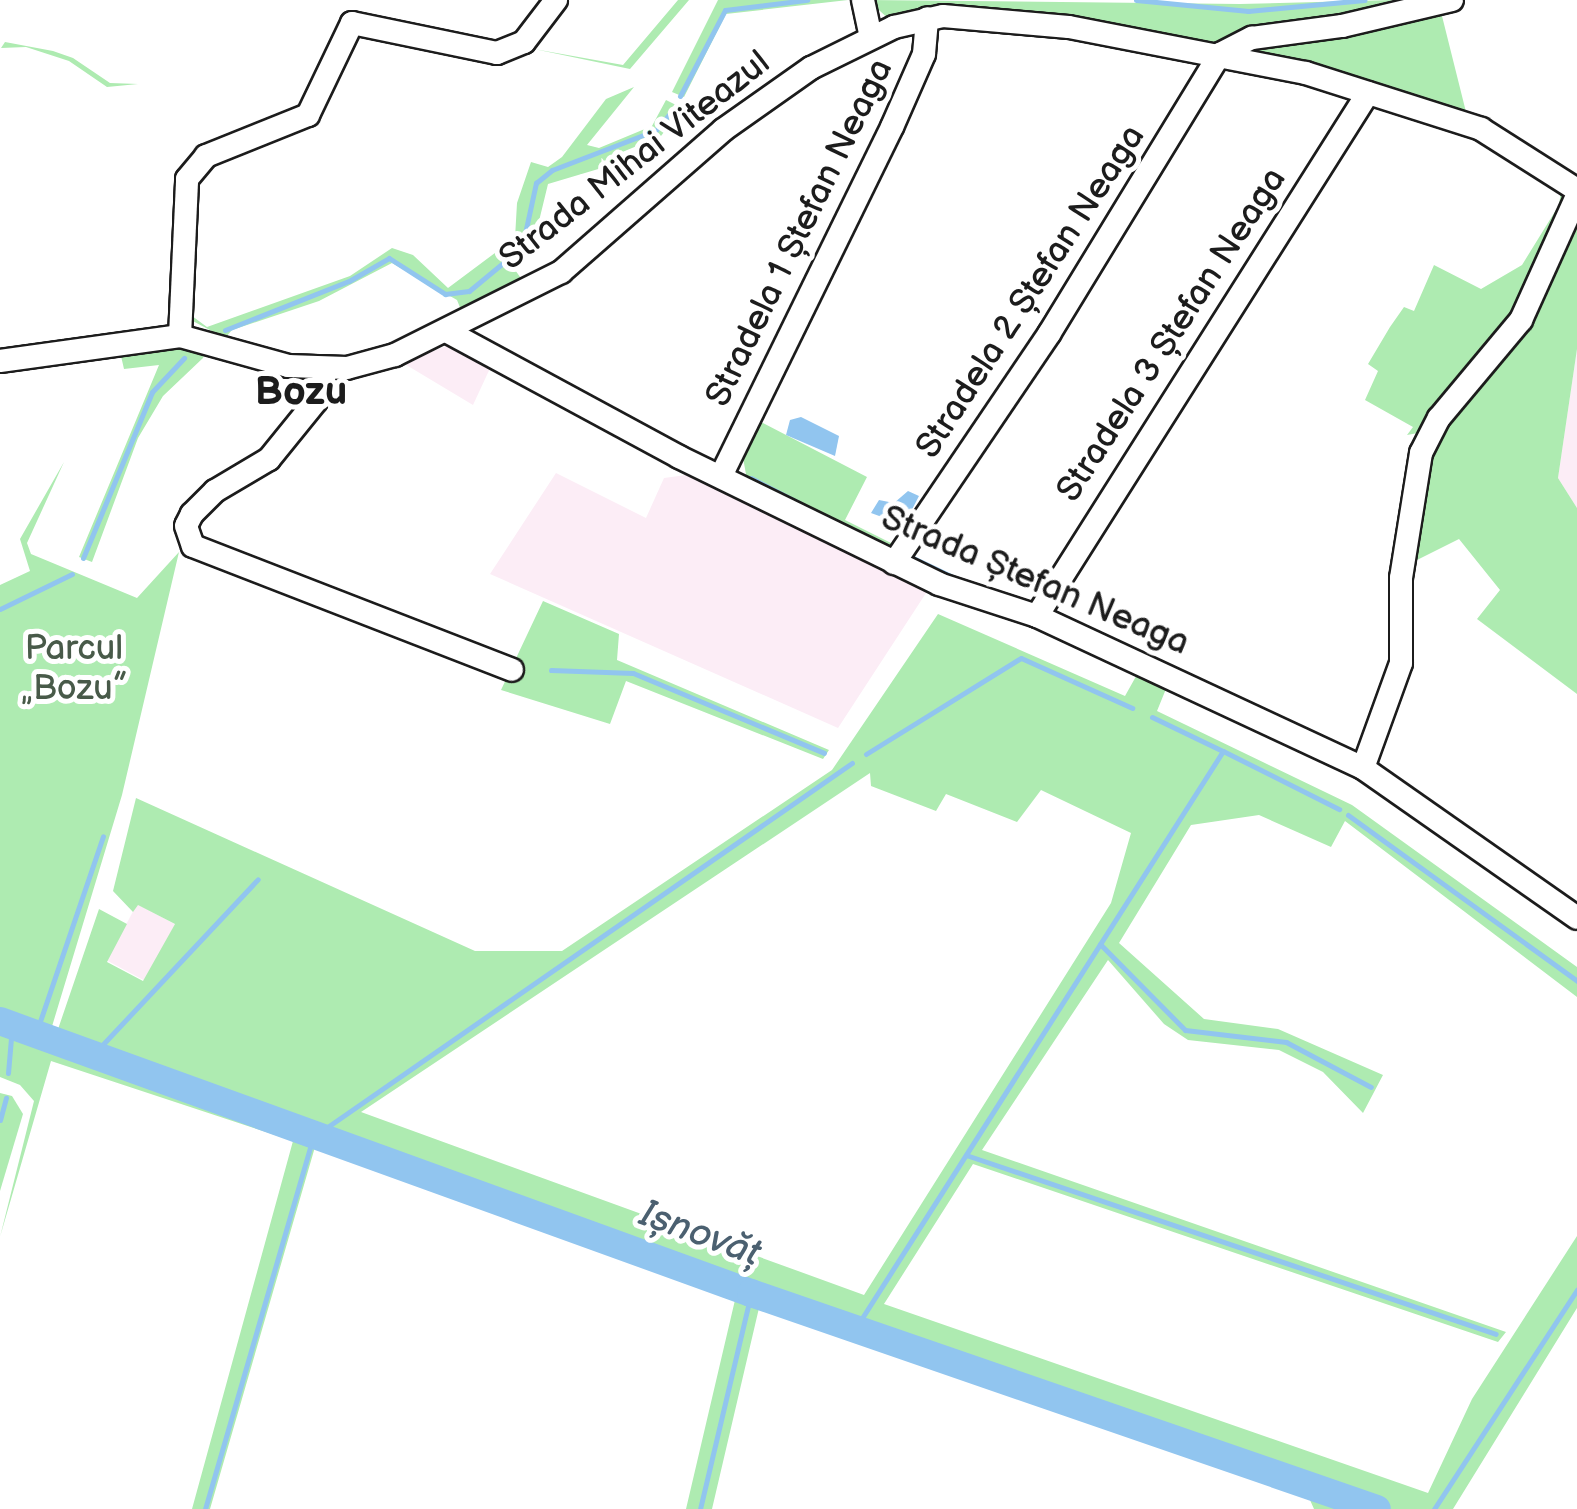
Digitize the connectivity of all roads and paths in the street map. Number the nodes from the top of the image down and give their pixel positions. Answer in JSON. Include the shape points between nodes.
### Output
{"nodes":[{"id":1,"x":556,"y":0,"type":"edge"},
{"id":2,"x":862,"y":0,"type":"edge"},
{"id":3,"x":1452,"y":0,"type":"edge"},
{"id":4,"x":1411,"y":5,"type":"edge"},
{"id":5,"x":927,"y":18,"type":"junction"},
{"id":6,"x":870,"y":37,"type":"junction"},
{"id":7,"x":1220,"y":54,"type":"junction"},
{"id":8,"x":1368,"y":93,"type":"junction"},
{"id":9,"x":1577,"y":193,"type":"edge"},
{"id":10,"x":450,"y":333,"type":"junction"},
{"id":11,"x":180,"y":336,"type":"junction"},
{"id":12,"x":0,"y":360,"type":"edge"},
{"id":13,"x":327,"y":369,"type":"junction"},
{"id":14,"x":722,"y":474,"type":"junction"},
{"id":15,"x":894,"y":563,"type":"junction"},
{"id":16,"x":1037,"y":616,"type":"junction"},
{"id":17,"x":512,"y":670,"type":"dead end"},
{"id":18,"x":1363,"y":768,"type":"junction"},
{"id":19,"x":1577,"y":918,"type":"edge"}],
"edges":[{"from":1,"to":11,"type":"street","via":[[524,42],[497,53],[352,23],[308,115],[206,156],[187,179]]},
{"from":2,"to":6,"type":"street"},
{"from":3,"to":4,"type":"street"},
{"from":4,"to":7,"type":"street","via":[[1252,38]]},
{"from":5,"to":6,"type":"street","name":"Strada Mihai Viteazul"},
{"from":5,"to":7,"type":"street","name":"Strada Mihai Viteazul","via":[[998,17]]},
{"from":5,"to":14,"type":"street","name":"Stradela 1 Ștefan Neaga","via":[[924,54],[892,127]]},
{"from":6,"to":10,"type":"street","name":"Strada Mihai Viteazul","via":[[811,68],[723,130],[562,272]]},
{"from":7,"to":8,"type":"street","name":"Strada Mihai Viteazul"},
{"from":7,"to":15,"type":"street","name":"Stradela 2 Ștefan Neaga","via":[[1060,317]]},
{"from":8,"to":9,"type":"street","name":"Strada Mihai Viteazul","via":[[1481,129]]},
{"from":8,"to":16,"type":"street","name":"Stradela 3 Ștefan Neaga"},
{"from":9,"to":18,"type":"street","via":[[1526,311],[1439,418],[1421,453],[1401,578],[1401,663]]},
{"from":10,"to":13,"type":"street","name":"Strada Mihai Viteazul","via":[[368,364]]},
{"from":10,"to":14,"type":"street","name":"Strada Ștefan Neaga","via":[[679,458]]},
{"from":11,"to":12,"type":"street","name":"Strada Mihai Viteazul"},
{"from":11,"to":13,"type":"street","name":"Strada Mihai Viteazul","via":[[288,366]]},
{"from":13,"to":17,"type":"street","via":[[316,401],[269,459],[215,491],[192,514],[186,526],[194,546]]},
{"from":14,"to":15,"type":"street","name":"Strada Ștefan Neaga"},
{"from":15,"to":16,"type":"street","name":"Strada Ștefan Neaga"},
{"from":16,"to":18,"type":"street","name":"Strada Ștefan Neaga"},
{"from":18,"to":19,"type":"street","name":"Strada Ștefan Neaga"}]}
